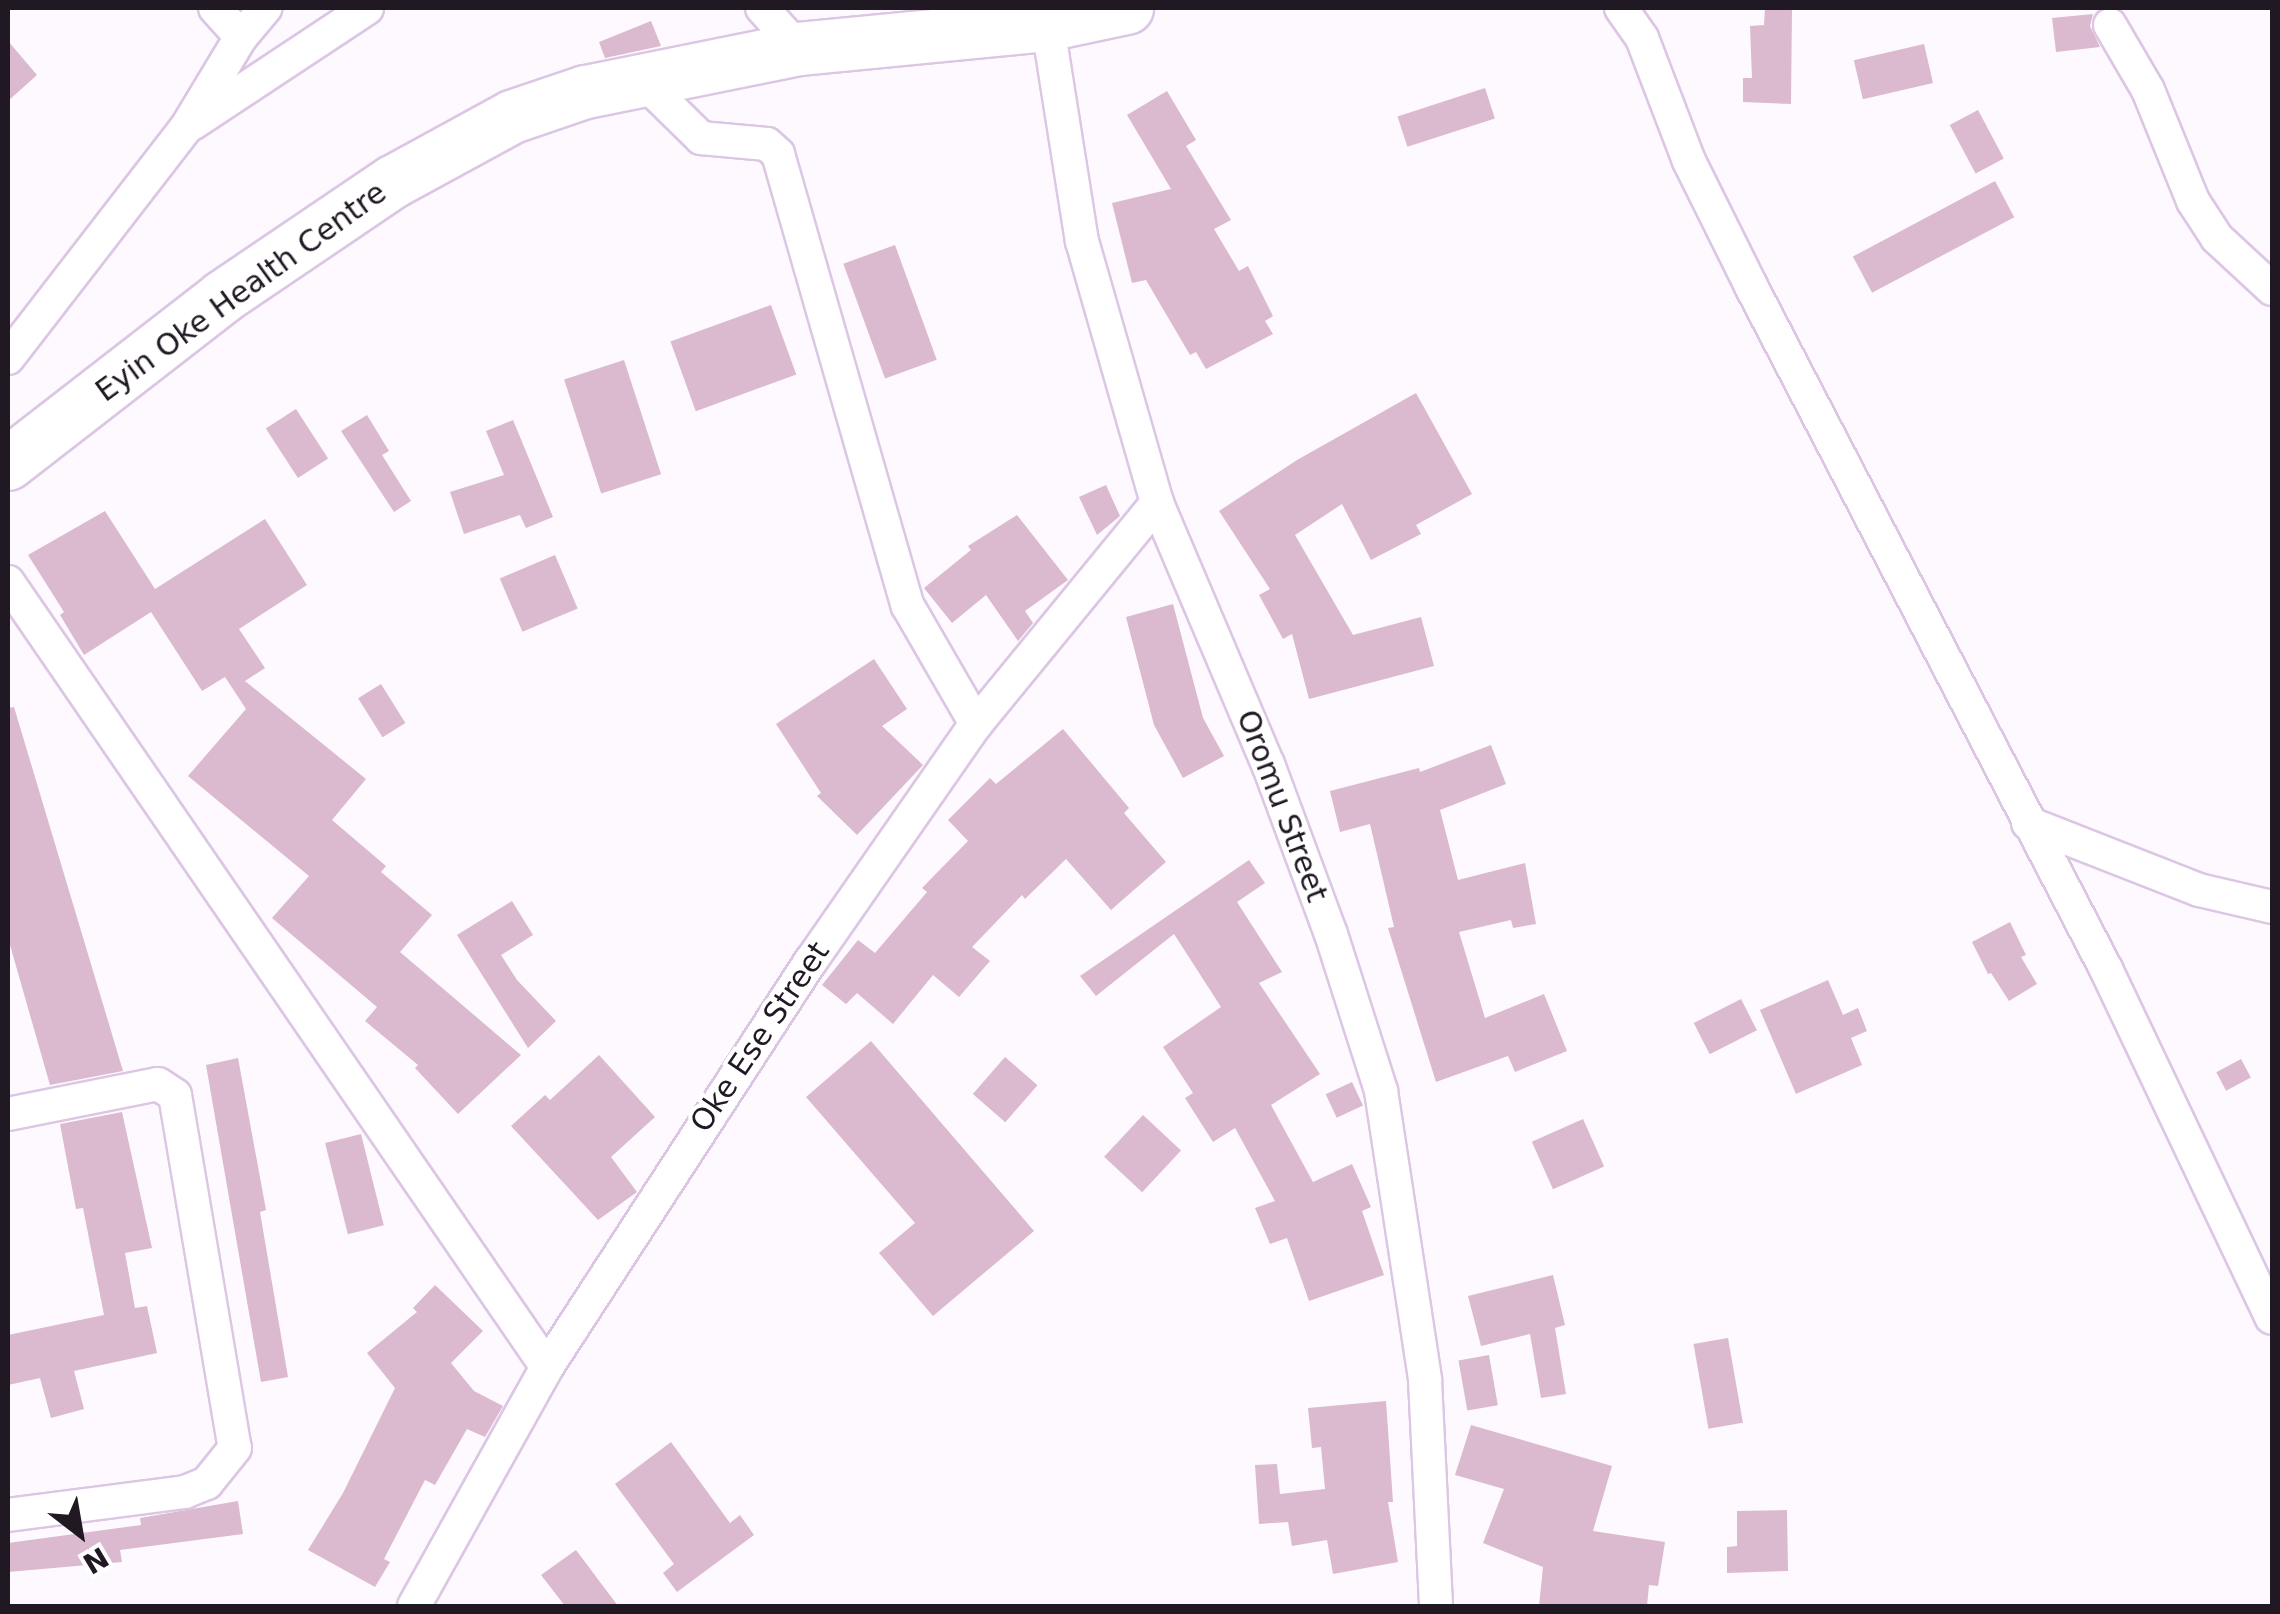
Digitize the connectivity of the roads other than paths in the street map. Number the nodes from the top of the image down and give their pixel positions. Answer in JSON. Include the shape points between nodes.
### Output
{"nodes":[{"id":1,"x":214,"y":8,"type":"edge"},
{"id":2,"x":265,"y":8,"type":"edge"},
{"id":3,"x":367,"y":8,"type":"edge"},
{"id":4,"x":762,"y":8,"type":"edge"},
{"id":5,"x":1127,"y":8,"type":"edge"},
{"id":6,"x":1621,"y":8,"type":"edge"},
{"id":7,"x":1045,"y":16,"type":"edge"},
{"id":8,"x":2110,"y":25,"type":"dead end"},
{"id":9,"x":241,"y":37,"type":"junction"},
{"id":10,"x":799,"y":49,"type":"junction"},
{"id":11,"x":642,"y":80,"type":"junction"},
{"id":12,"x":186,"y":128,"type":"junction"},
{"id":13,"x":2272,"y":289,"type":"edge"},
{"id":14,"x":8,"y":358,"type":"edge"},
{"id":15,"x":8,"y":464,"type":"edge"},
{"id":16,"x":1157,"y":503,"type":"junction"},
{"id":17,"x":8,"y":582,"type":"edge"},
{"id":18,"x":976,"y":724,"type":"junction"},
{"id":19,"x":2028,"y":823,"type":"junction"},
{"id":20,"x":2272,"y":907,"type":"edge"},
{"id":21,"x":8,"y":1114,"type":"edge"},
{"id":22,"x":2272,"y":1318,"type":"edge"},
{"id":23,"x":547,"y":1367,"type":"junction"},
{"id":24,"x":8,"y":1516,"type":"edge"},
{"id":25,"x":414,"y":1606,"type":"edge"},
{"id":26,"x":1436,"y":1606,"type":"edge"}],
"edges":[{"from":1,"to":9,"type":"street"},
{"from":2,"to":9,"type":"street"},
{"from":3,"to":12,"type":"street"},
{"from":4,"to":10,"type":"street"},
{"from":5,"to":7,"type":"main road","name":"Eyin Oke Health Centre"},
{"from":6,"to":19,"type":"street","via":[[1642,38],[1689,162]]},
{"from":7,"to":10,"type":"main road","name":"Eyin Oke Health Centre"},
{"from":7,"to":16,"type":"street","name":"Oromu Street","via":[[1082,242]]},
{"from":8,"to":13,"type":"street","via":[[2148,90],[2194,201],[2217,238]]},
{"from":9,"to":12,"type":"street"},
{"from":10,"to":11,"type":"main road","name":"Eyin Oke Health Centre"},
{"from":11,"to":15,"type":"main road","name":"Eyin Oke Health Centre","via":[[512,117],[393,182],[223,297]]},
{"from":11,"to":18,"type":"street","via":[[701,138],[766,144],[778,154],[908,606]]},
{"from":12,"to":14,"type":"street"},
{"from":16,"to":18,"type":"street","name":"Oke Ese Street"},
{"from":16,"to":26,"type":"street","name":"Oromu Street","via":[[1268,764],[1380,1091],[1425,1380]]},
{"from":17,"to":23,"type":"street"},
{"from":18,"to":23,"type":"street","name":"Oke Ese Street","via":[[800,977]]},
{"from":19,"to":20,"type":"street","via":[[2199,890]]},
{"from":19,"to":22,"type":"street","via":[[2106,969]]},
{"from":21,"to":24,"type":"street","via":[[158,1084],[175,1096],[235,1448],[207,1482],[185,1492]]},
{"from":23,"to":25,"type":"street","name":"Oke Ese Street"}]}
